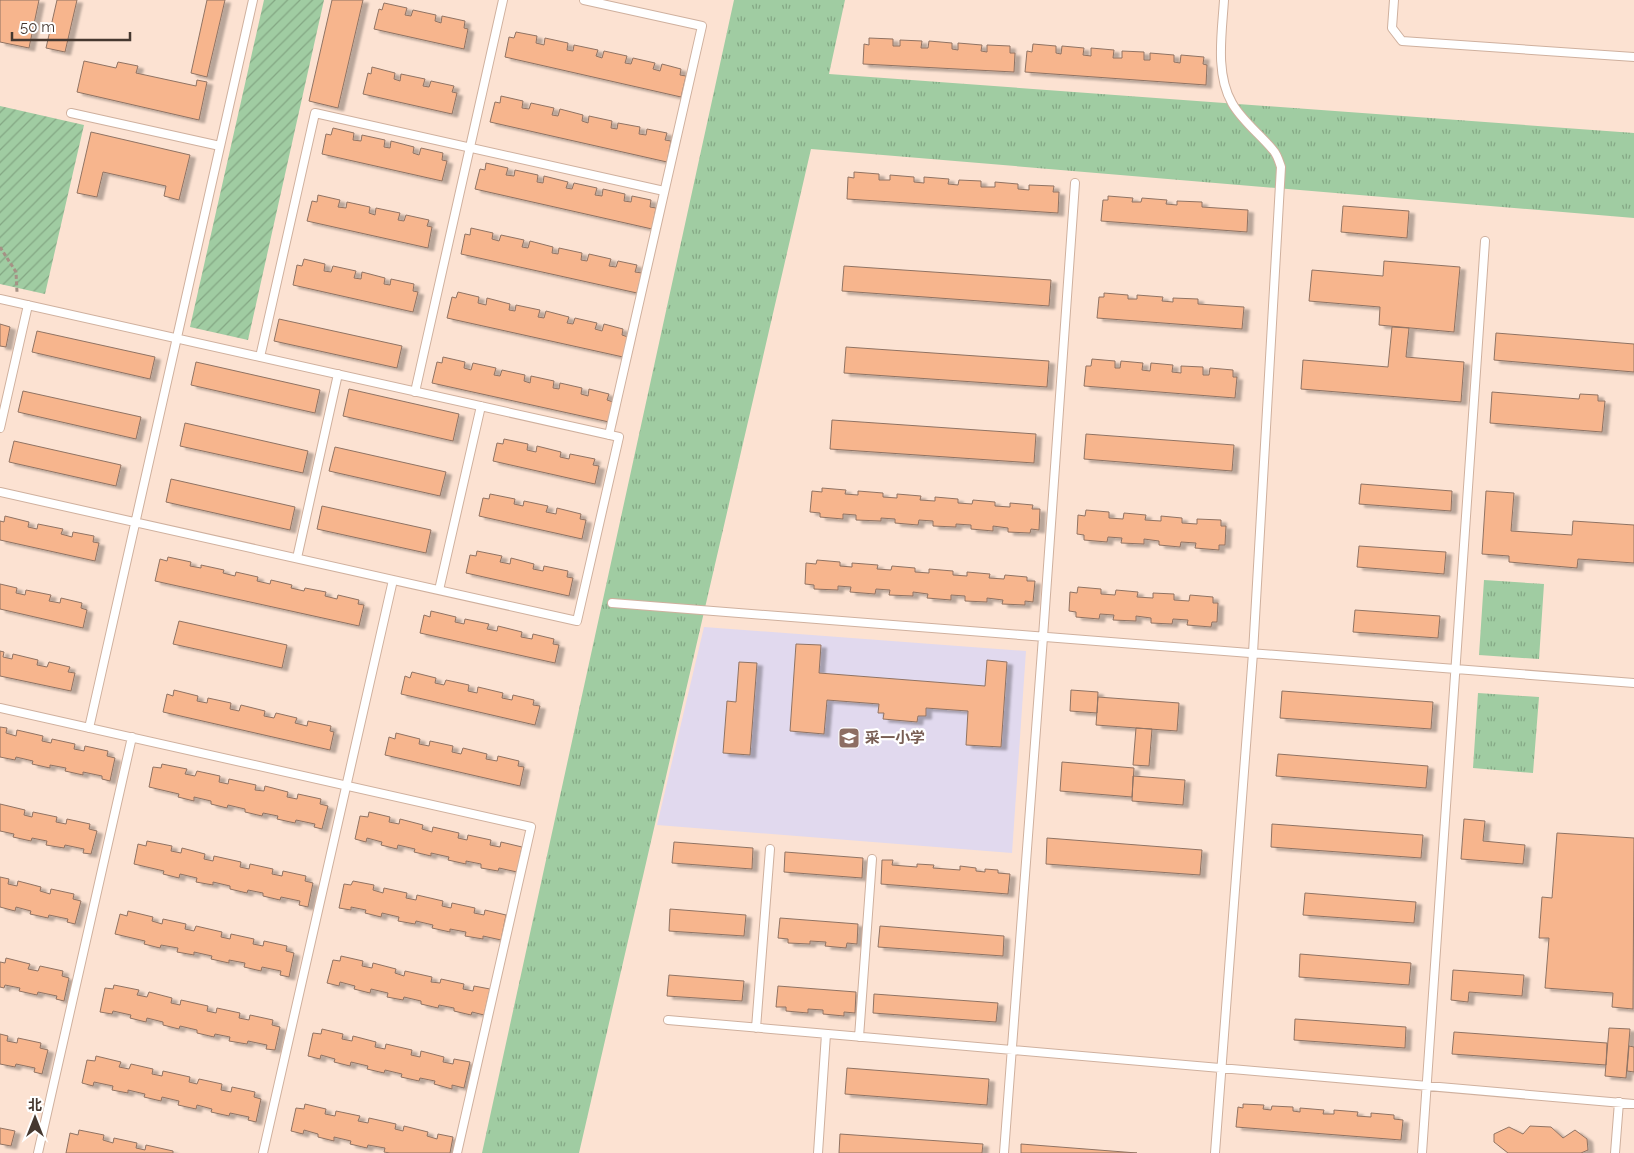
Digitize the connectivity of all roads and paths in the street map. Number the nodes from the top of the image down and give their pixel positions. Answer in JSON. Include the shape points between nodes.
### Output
{"nodes":[{"id":1,"x":253,"y":0,"type":"edge"},
{"id":2,"x":503,"y":0,"type":"edge"},
{"id":3,"x":584,"y":0,"type":"edge"},
{"id":4,"x":1224,"y":0,"type":"edge"},
{"id":5,"x":1394,"y":0,"type":"edge"},
{"id":6,"x":1634,"y":57,"type":"edge"},
{"id":7,"x":71,"y":113,"type":"dead end"},
{"id":8,"x":220,"y":146,"type":"junction"},
{"id":9,"x":470,"y":148,"type":"junction"},
{"id":10,"x":1075,"y":184,"type":"dead end"},
{"id":11,"x":664,"y":191,"type":"junction"},
{"id":12,"x":1485,"y":240,"type":"dead end"},
{"id":13,"x":0,"y":247,"type":"edge"},
{"id":14,"x":0,"y":299,"type":"edge"},
{"id":15,"x":17,"y":302,"type":"junction"},
{"id":16,"x":28,"y":305,"type":"junction"},
{"id":17,"x":177,"y":338,"type":"junction"},
{"id":18,"x":260,"y":357,"type":"junction"},
{"id":19,"x":338,"y":374,"type":"junction"},
{"id":20,"x":415,"y":392,"type":"junction"},
{"id":21,"x":481,"y":406,"type":"junction"},
{"id":22,"x":0,"y":428,"type":"edge"},
{"id":23,"x":609,"y":435,"type":"junction"},
{"id":24,"x":0,"y":492,"type":"edge"},
{"id":25,"x":135,"y":522,"type":"junction"},
{"id":26,"x":297,"y":558,"type":"junction"},
{"id":27,"x":393,"y":580,"type":"junction"},
{"id":28,"x":439,"y":590,"type":"junction"},
{"id":29,"x":612,"y":603,"type":"dead end"},
{"id":30,"x":1043,"y":637,"type":"junction"},
{"id":31,"x":1253,"y":653,"type":"junction"},
{"id":32,"x":1456,"y":669,"type":"junction"},
{"id":33,"x":1634,"y":683,"type":"edge"},
{"id":34,"x":0,"y":708,"type":"edge"},
{"id":35,"x":89,"y":728,"type":"junction"},
{"id":36,"x":132,"y":738,"type":"junction"},
{"id":37,"x":346,"y":785,"type":"junction"},
{"id":38,"x":770,"y":849,"type":"dead end"},
{"id":39,"x":872,"y":859,"type":"dead end"},
{"id":40,"x":668,"y":1020,"type":"dead end"},
{"id":41,"x":756,"y":1028,"type":"junction"},
{"id":42,"x":826,"y":1034,"type":"junction"},
{"id":43,"x":859,"y":1037,"type":"junction"},
{"id":44,"x":1012,"y":1050,"type":"junction"},
{"id":45,"x":1222,"y":1068,"type":"junction"},
{"id":46,"x":1427,"y":1086,"type":"junction"},
{"id":47,"x":1619,"y":1102,"type":"junction"},
{"id":48,"x":1634,"y":1104,"type":"edge"},
{"id":49,"x":38,"y":1153,"type":"edge"},
{"id":50,"x":263,"y":1153,"type":"edge"},
{"id":51,"x":457,"y":1153,"type":"edge"},
{"id":52,"x":818,"y":1153,"type":"edge"},
{"id":53,"x":1004,"y":1153,"type":"edge"},
{"id":54,"x":1215,"y":1153,"type":"edge"},
{"id":55,"x":1422,"y":1153,"type":"edge"},
{"id":56,"x":1615,"y":1153,"type":"edge"}],
"edges":[{"from":1,"to":8,"type":"lane"},
{"from":2,"to":9,"type":"lane"},
{"from":3,"to":11,"type":"lane","via":[[702,26]]},
{"from":4,"to":31,"type":"lane","via":[[1220,57],[1225,84],[1232,103],[1274,151],[1282,167]]},
{"from":5,"to":6,"type":"lane","via":[[1392,28],[1402,41]]},
{"from":7,"to":8,"type":"lane"},
{"from":8,"to":17,"type":"lane"},
{"from":9,"to":11,"type":"lane"},
{"from":9,"to":18,"type":"lane","via":[[315,113]]},
{"from":9,"to":20,"type":"lane"},
{"from":10,"to":30,"type":"lane"},
{"from":11,"to":23,"type":"lane"},
{"from":12,"to":32,"type":"lane"},
{"from":13,"to":15,"type":"path","via":[[16,272]]},
{"from":14,"to":15,"type":"lane"},
{"from":15,"to":16,"type":"lane"},
{"from":16,"to":17,"type":"lane"},
{"from":16,"to":22,"type":"lane"},
{"from":17,"to":18,"type":"lane"},
{"from":17,"to":25,"type":"lane"},
{"from":18,"to":19,"type":"lane"},
{"from":19,"to":20,"type":"lane"},
{"from":19,"to":26,"type":"lane"},
{"from":20,"to":21,"type":"lane"},
{"from":21,"to":23,"type":"lane"},
{"from":21,"to":28,"type":"lane"},
{"from":23,"to":28,"type":"lane","via":[[619,437],[577,621]]},
{"from":24,"to":25,"type":"lane"},
{"from":25,"to":26,"type":"lane"},
{"from":25,"to":35,"type":"lane"},
{"from":26,"to":27,"type":"lane"},
{"from":27,"to":28,"type":"lane"},
{"from":27,"to":37,"type":"lane"},
{"from":29,"to":30,"type":"lane"},
{"from":30,"to":31,"type":"lane"},
{"from":30,"to":44,"type":"lane"},
{"from":31,"to":32,"type":"lane"},
{"from":31,"to":45,"type":"lane"},
{"from":32,"to":33,"type":"lane"},
{"from":32,"to":46,"type":"lane"},
{"from":34,"to":35,"type":"lane"},
{"from":35,"to":36,"type":"lane"},
{"from":36,"to":37,"type":"lane"},
{"from":36,"to":49,"type":"lane"},
{"from":37,"to":50,"type":"lane"},
{"from":37,"to":51,"type":"lane","via":[[531,827]]},
{"from":38,"to":41,"type":"lane"},
{"from":39,"to":43,"type":"lane"},
{"from":40,"to":41,"type":"lane"},
{"from":41,"to":42,"type":"lane"},
{"from":42,"to":43,"type":"lane"},
{"from":42,"to":52,"type":"lane"},
{"from":43,"to":44,"type":"lane"},
{"from":44,"to":45,"type":"lane"},
{"from":44,"to":53,"type":"lane"},
{"from":45,"to":46,"type":"lane"},
{"from":45,"to":54,"type":"lane"},
{"from":46,"to":47,"type":"lane"},
{"from":46,"to":55,"type":"lane"},
{"from":47,"to":48,"type":"lane"},
{"from":47,"to":56,"type":"lane"}]}
